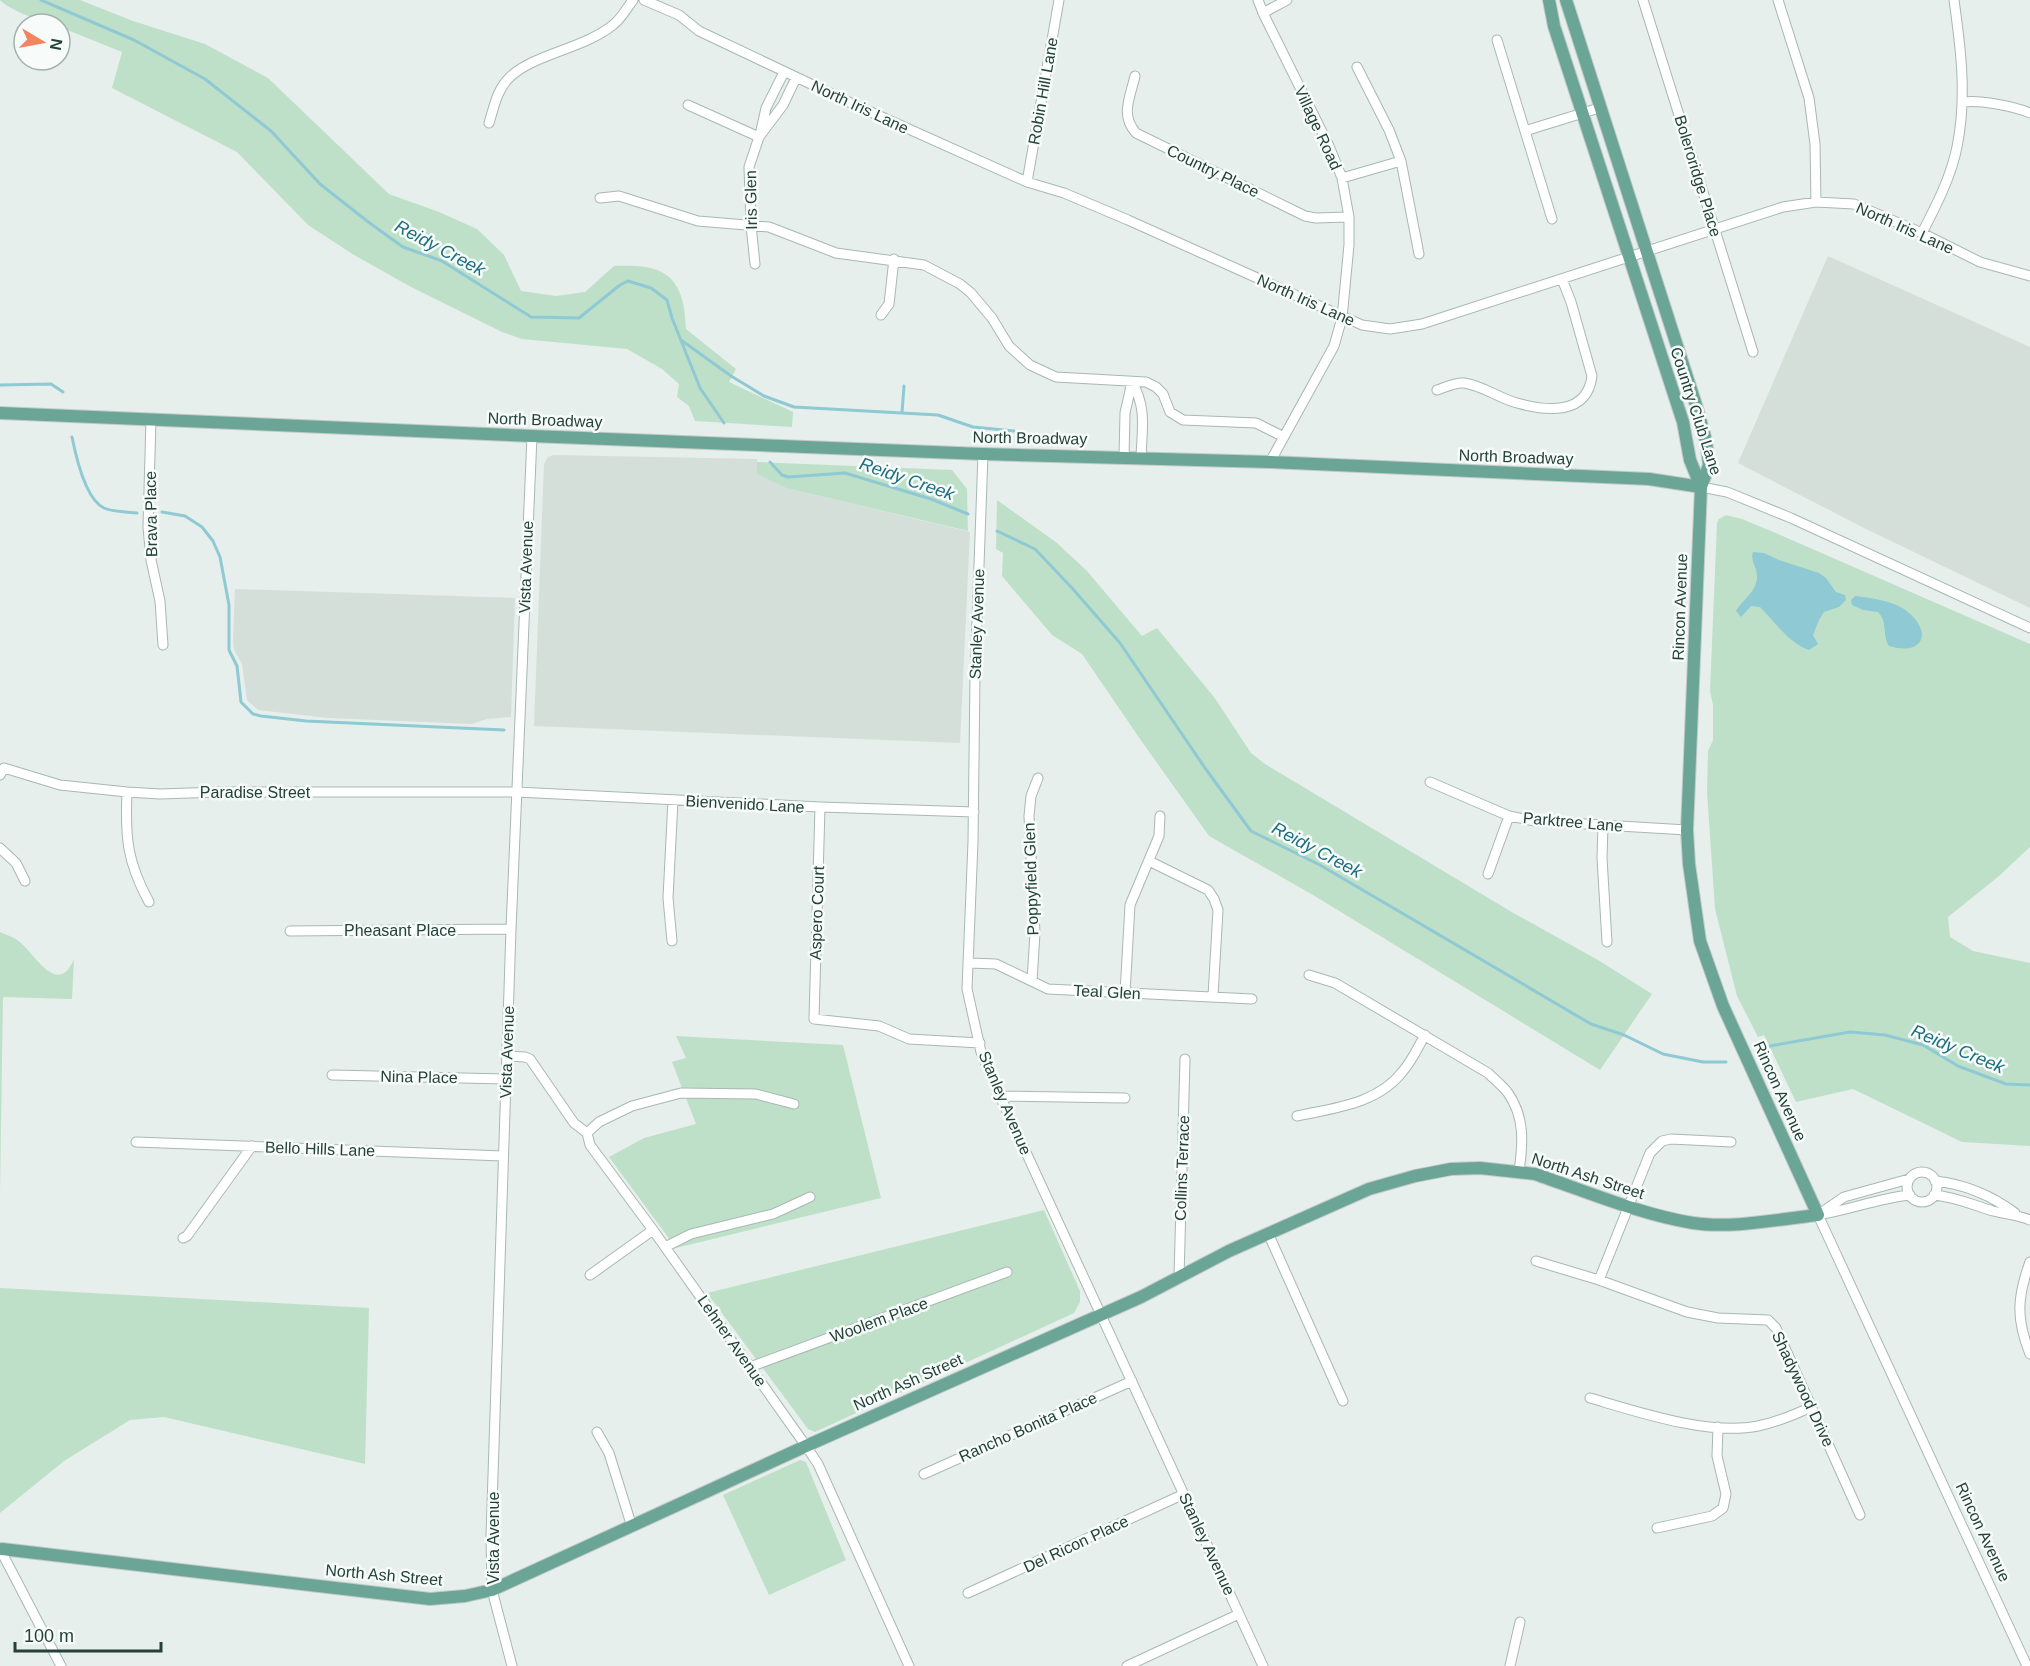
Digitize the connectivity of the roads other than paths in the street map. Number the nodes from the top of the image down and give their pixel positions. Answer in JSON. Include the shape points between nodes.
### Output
{"nodes":[{"id":1,"x":633,"y":0,"type":"edge"},
{"id":2,"x":644,"y":0,"type":"edge"},
{"id":3,"x":1059,"y":0,"type":"edge"},
{"id":4,"x":1258,"y":0,"type":"edge"},
{"id":5,"x":1287,"y":0,"type":"edge"},
{"id":6,"x":1549,"y":0,"type":"edge"},
{"id":7,"x":1566,"y":0,"type":"edge"},
{"id":8,"x":1643,"y":0,"type":"edge"},
{"id":9,"x":1778,"y":0,"type":"edge"},
{"id":10,"x":1954,"y":0,"type":"edge"},
{"id":11,"x":1263,"y":13,"type":"junction"},
{"id":12,"x":1497,"y":40,"type":"dead end"},
{"id":13,"x":1357,"y":67,"type":"dead end"},
{"id":14,"x":784,"y":72,"type":"junction"},
{"id":15,"x":1135,"y":76,"type":"dead end"},
{"id":16,"x":796,"y":78,"type":"junction"},
{"id":17,"x":1963,"y":102,"type":"junction"},
{"id":18,"x":688,"y":105,"type":"dead end"},
{"id":19,"x":1599,"y":108,"type":"junction"},
{"id":20,"x":1582,"y":113,"type":"junction"},
{"id":21,"x":2030,"y":113,"type":"edge"},
{"id":22,"x":489,"y":123,"type":"dead end"},
{"id":23,"x":1525,"y":131,"type":"junction"},
{"id":24,"x":759,"y":137,"type":"junction"},
{"id":25,"x":1401,"y":161,"type":"junction"},
{"id":26,"x":1342,"y":178,"type":"junction"},
{"id":27,"x":1027,"y":182,"type":"junction"},
{"id":28,"x":600,"y":198,"type":"dead end"},
{"id":29,"x":1816,"y":202,"type":"junction"},
{"id":30,"x":1349,"y":217,"type":"junction"},
{"id":31,"x":1552,"y":219,"type":"dead end"},
{"id":32,"x":751,"y":225,"type":"junction"},
{"id":33,"x":1714,"y":230,"type":"junction"},
{"id":34,"x":1922,"y":233,"type":"junction"},
{"id":35,"x":1646,"y":252,"type":"junction"},
{"id":36,"x":1419,"y":255,"type":"dead end"},
{"id":37,"x":1630,"y":257,"type":"junction"},
{"id":38,"x":894,"y":259,"type":"junction"},
{"id":39,"x":755,"y":264,"type":"dead end"},
{"id":40,"x":2030,"y":276,"type":"edge"},
{"id":41,"x":1562,"y":279,"type":"junction"},
{"id":42,"x":881,"y":315,"type":"dead end"},
{"id":43,"x":1342,"y":318,"type":"junction"},
{"id":44,"x":1753,"y":352,"type":"dead end"},
{"id":45,"x":1132,"y":381,"type":"junction"},
{"id":46,"x":1437,"y":390,"type":"dead end"},
{"id":47,"x":0,"y":412,"type":"edge"},
{"id":48,"x":152,"y":418,"type":"junction"},
{"id":49,"x":532,"y":436,"type":"junction"},
{"id":50,"x":1284,"y":437,"type":"junction"},
{"id":51,"x":983,"y":454,"type":"junction"},
{"id":52,"x":1124,"y":457,"type":"junction"},
{"id":53,"x":1141,"y":458,"type":"junction"},
{"id":54,"x":1270,"y":462,"type":"junction"},
{"id":55,"x":1701,"y":487,"type":"junction"},
{"id":56,"x":2030,"y":628,"type":"edge"},
{"id":57,"x":163,"y":645,"type":"dead end"},
{"id":58,"x":0,"y":775,"type":"edge"},
{"id":59,"x":1038,"y":778,"type":"dead end"},
{"id":60,"x":1430,"y":782,"type":"dead end"},
{"id":61,"x":128,"y":792,"type":"junction"},
{"id":62,"x":517,"y":792,"type":"junction"},
{"id":63,"x":673,"y":800,"type":"junction"},
{"id":64,"x":820,"y":807,"type":"junction"},
{"id":65,"x":974,"y":812,"type":"junction"},
{"id":66,"x":1160,"y":816,"type":"dead end"},
{"id":67,"x":1509,"y":816,"type":"junction"},
{"id":68,"x":1603,"y":826,"type":"junction"},
{"id":69,"x":1687,"y":830,"type":"junction"},
{"id":70,"x":0,"y":848,"type":"edge"},
{"id":71,"x":1149,"y":861,"type":"junction"},
{"id":72,"x":1488,"y":874,"type":"dead end"},
{"id":73,"x":25,"y":881,"type":"dead end"},
{"id":74,"x":149,"y":902,"type":"dead end"},
{"id":75,"x":511,"y":929,"type":"junction"},
{"id":76,"x":290,"y":931,"type":"dead end"},
{"id":77,"x":672,"y":941,"type":"dead end"},
{"id":78,"x":1607,"y":942,"type":"dead end"},
{"id":79,"x":969,"y":963,"type":"junction"},
{"id":80,"x":1309,"y":975,"type":"dead end"},
{"id":81,"x":1032,"y":981,"type":"junction"},
{"id":82,"x":1125,"y":993,"type":"junction"},
{"id":83,"x":1214,"y":996,"type":"junction"},
{"id":84,"x":1252,"y":999,"type":"dead end"},
{"id":85,"x":1425,"y":1035,"type":"junction"},
{"id":86,"x":980,"y":1043,"type":"junction"},
{"id":87,"x":507,"y":1056,"type":"junction"},
{"id":88,"x":1185,"y":1059,"type":"dead end"},
{"id":89,"x":332,"y":1075,"type":"dead end"},
{"id":90,"x":506,"y":1078,"type":"junction"},
{"id":91,"x":1000,"y":1096,"type":"junction"},
{"id":92,"x":1125,"y":1098,"type":"dead end"},
{"id":93,"x":794,"y":1104,"type":"dead end"},
{"id":94,"x":1297,"y":1116,"type":"dead end"},
{"id":95,"x":587,"y":1133,"type":"junction"},
{"id":96,"x":136,"y":1142,"type":"dead end"},
{"id":97,"x":1731,"y":1142,"type":"dead end"},
{"id":98,"x":252,"y":1146,"type":"junction"},
{"id":99,"x":503,"y":1156,"type":"junction"},
{"id":100,"x":1519,"y":1171,"type":"junction"},
{"id":101,"x":1909,"y":1179,"type":"junction"},
{"id":102,"x":1935,"y":1181,"type":"junction"},
{"id":103,"x":1910,"y":1195,"type":"junction"},
{"id":104,"x":1934,"y":1195,"type":"junction"},
{"id":105,"x":810,"y":1197,"type":"dead end"},
{"id":106,"x":1629,"y":1205,"type":"junction"},
{"id":107,"x":1818,"y":1215,"type":"junction"},
{"id":108,"x":2017,"y":1215,"type":"junction"},
{"id":109,"x":2030,"y":1220,"type":"edge"},
{"id":110,"x":653,"y":1230,"type":"junction"},
{"id":111,"x":1268,"y":1233,"type":"junction"},
{"id":112,"x":183,"y":1238,"type":"dead end"},
{"id":113,"x":665,"y":1246,"type":"junction"},
{"id":114,"x":1536,"y":1261,"type":"dead end"},
{"id":115,"x":2030,"y":1262,"type":"edge"},
{"id":116,"x":1007,"y":1272,"type":"dead end"},
{"id":117,"x":590,"y":1275,"type":"dead end"},
{"id":118,"x":1179,"y":1277,"type":"junction"},
{"id":119,"x":1599,"y":1280,"type":"junction"},
{"id":120,"x":1101,"y":1314,"type":"junction"},
{"id":121,"x":2030,"y":1354,"type":"edge"},
{"id":122,"x":750,"y":1367,"type":"junction"},
{"id":123,"x":1132,"y":1380,"type":"junction"},
{"id":124,"x":1590,"y":1398,"type":"dead end"},
{"id":125,"x":1343,"y":1401,"type":"dead end"},
{"id":126,"x":1811,"y":1407,"type":"junction"},
{"id":127,"x":1718,"y":1427,"type":"junction"},
{"id":128,"x":597,"y":1432,"type":"dead end"},
{"id":129,"x":806,"y":1446,"type":"junction"},
{"id":130,"x":924,"y":1474,"type":"dead end"},
{"id":131,"x":1184,"y":1494,"type":"junction"},
{"id":132,"x":1860,"y":1515,"type":"dead end"},
{"id":133,"x":632,"y":1527,"type":"junction"},
{"id":134,"x":1657,"y":1528,"type":"dead end"},
{"id":135,"x":1,"y":1549,"type":"edge"},
{"id":136,"x":492,"y":1590,"type":"junction"},
{"id":137,"x":968,"y":1593,"type":"dead end"},
{"id":138,"x":1239,"y":1614,"type":"junction"},
{"id":139,"x":1520,"y":1622,"type":"dead end"},
{"id":140,"x":61,"y":1666,"type":"edge"},
{"id":141,"x":512,"y":1666,"type":"edge"},
{"id":142,"x":909,"y":1666,"type":"edge"},
{"id":143,"x":1127,"y":1666,"type":"edge"},
{"id":144,"x":1263,"y":1666,"type":"edge"},
{"id":145,"x":1510,"y":1666,"type":"edge"},
{"id":146,"x":2027,"y":1666,"type":"edge"}],
"edges":[{"from":1,"to":22,"type":"street","via":[[614,24],[588,41],[510,76],[499,91]]},
{"from":2,"to":14,"type":"street","name":"North Iris Lane","via":[[679,15],[699,32]]},
{"from":3,"to":27,"type":"street","name":"Robin Hill Lane"},
{"from":4,"to":11,"type":"street","name":"Village Road"},
{"from":5,"to":11,"type":"street"},
{"from":6,"to":20,"type":"main road","name":"Country Club Lane"},
{"from":7,"to":19,"type":"main road","name":"Country Club Lane"},
{"from":8,"to":33,"type":"street","name":"Boleroridge Place"},
{"from":9,"to":29,"type":"street","via":[[1809,98]]},
{"from":10,"to":17,"type":"street"},
{"from":11,"to":26,"type":"street","name":"Village Road"},
{"from":12,"to":23,"type":"street"},
{"from":13,"to":25,"type":"street"},
{"from":14,"to":16,"type":"street","name":"North Iris Lane"},
{"from":14,"to":24,"type":"street","name":"Iris Glen","via":[[766,108]]},
{"from":15,"to":30,"type":"street","name":"Country Place","via":[[1127,110],[1128,123],[1136,133],[1305,216]]},
{"from":16,"to":24,"type":"street","name":"Iris Glen","via":[[783,105]]},
{"from":16,"to":27,"type":"street","name":"North Iris Lane"},
{"from":17,"to":21,"type":"street"},
{"from":17,"to":34,"type":"street","via":[[1957,149]]},
{"from":18,"to":24,"type":"street"},
{"from":19,"to":20,"type":"street"},
{"from":19,"to":35,"type":"main road","name":"Country Club Lane"},
{"from":20,"to":23,"type":"street"},
{"from":20,"to":37,"type":"main road","name":"Country Club Lane"},
{"from":23,"to":31,"type":"street"},
{"from":24,"to":32,"type":"street","name":"Iris Glen","via":[[749,166]]},
{"from":25,"to":26,"type":"street"},
{"from":25,"to":36,"type":"street"},
{"from":26,"to":30,"type":"street","name":"Village Road"},
{"from":27,"to":43,"type":"street","name":"North Iris Lane","via":[[1128,220]]},
{"from":28,"to":32,"type":"street","via":[[619,196],[698,221]]},
{"from":29,"to":33,"type":"street","name":"North Iris Lane","via":[[1783,207]]},
{"from":29,"to":34,"type":"street","name":"North Iris Lane","via":[[1854,204]]},
{"from":30,"to":43,"type":"street","name":"Village Road"},
{"from":32,"to":38,"type":"street","via":[[784,231],[836,253]]},
{"from":32,"to":39,"type":"street","name":"Iris Glen"},
{"from":33,"to":35,"type":"street","name":"North Iris Lane"},
{"from":33,"to":44,"type":"street","name":"Boleroridge Place"},
{"from":34,"to":40,"type":"street","name":"North Iris Lane","via":[[1980,262]]},
{"from":35,"to":37,"type":"street","name":"North Iris Lane"},
{"from":35,"to":55,"type":"main road","name":"Country Club Lane","via":[[1706,441],[1709,465]]},
{"from":37,"to":41,"type":"street","name":"North Iris Lane"},
{"from":37,"to":55,"type":"main road","name":"Country Club Lane"},
{"from":38,"to":42,"type":"street","via":[[889,304]]},
{"from":38,"to":45,"type":"street","via":[[924,265],[960,284],[983,306],[1017,356],[1044,373],[1065,378]]},
{"from":41,"to":43,"type":"street","name":"North Iris Lane","via":[[1422,324],[1390,329]]},
{"from":41,"to":46,"type":"street","via":[[1592,376],[1582,400],[1549,409],[1515,403],[1460,382]]},
{"from":43,"to":50,"type":"street","name":"Village Road","via":[[1334,346]]},
{"from":45,"to":50,"type":"street","via":[[1156,387],[1170,412],[1184,420],[1256,423]]},
{"from":45,"to":52,"type":"street","via":[[1125,413]]},
{"from":45,"to":53,"type":"street","via":[[1140,395],[1143,416]]},
{"from":47,"to":48,"type":"main road","name":"North Broadway"},
{"from":48,"to":49,"type":"main road","name":"North Broadway"},
{"from":48,"to":57,"type":"street","name":"Brava Place","via":[[148,527]]},
{"from":49,"to":51,"type":"main road","name":"North Broadway"},
{"from":49,"to":62,"type":"street","name":"Vista Avenue"},
{"from":50,"to":54,"type":"street","name":"Village Road"},
{"from":51,"to":52,"type":"main road","name":"North Broadway"},
{"from":51,"to":65,"type":"street","name":"Stanley Avenue"},
{"from":52,"to":53,"type":"main road","name":"North Broadway"},
{"from":53,"to":54,"type":"main road","name":"North Broadway"},
{"from":54,"to":55,"type":"main road","name":"North Broadway","via":[[1649,479]]},
{"from":55,"to":56,"type":"street","name":"North Broadway","via":[[1727,492],[1791,518]]},
{"from":55,"to":69,"type":"main road","name":"Rincon Avenue"},
{"from":58,"to":61,"type":"street","name":"Paradise Street","via":[[4,768],[60,785]]},
{"from":59,"to":81,"type":"street","name":"Poppyfield Glen","via":[[1029,816],[1035,933]]},
{"from":60,"to":67,"type":"street","name":"Parktree Lane"},
{"from":61,"to":62,"type":"street","name":"Paradise Street"},
{"from":61,"to":74,"type":"street","via":[[128,849],[136,878]]},
{"from":62,"to":63,"type":"street","name":"Bienvenido Lane"},
{"from":62,"to":75,"type":"street","name":"Vista Avenue"},
{"from":63,"to":64,"type":"street","name":"Bienvenido Lane"},
{"from":63,"to":77,"type":"street","via":[[668,898]]},
{"from":64,"to":65,"type":"street","name":"Bienvenido Lane"},
{"from":64,"to":86,"type":"street","name":"Aspero Court","via":[[814,1019],[879,1026],[909,1039]]},
{"from":65,"to":79,"type":"street","name":"Stanley Avenue"},
{"from":66,"to":71,"type":"street","via":[[1159,836]]},
{"from":67,"to":68,"type":"street","name":"Parktree Lane"},
{"from":67,"to":72,"type":"street"},
{"from":68,"to":69,"type":"street","name":"Parktree Lane"},
{"from":68,"to":78,"type":"street"},
{"from":69,"to":107,"type":"main road","name":"Rincon Avenue","via":[[1700,941],[1723,1006]]},
{"from":70,"to":73,"type":"street","via":[[16,863]]},
{"from":71,"to":82,"type":"street","via":[[1130,905]]},
{"from":71,"to":83,"type":"street","via":[[1208,890],[1214,899],[1218,910]]},
{"from":75,"to":76,"type":"street","name":"Pheasant Place"},
{"from":75,"to":87,"type":"street","name":"Vista Avenue"},
{"from":79,"to":81,"type":"street","name":"Teal Glen","via":[[996,964]]},
{"from":79,"to":86,"type":"street","name":"Stanley Avenue","via":[[968,989]]},
{"from":80,"to":85,"type":"street","via":[[1335,983]]},
{"from":81,"to":82,"type":"street","name":"Teal Glen","via":[[1048,989]]},
{"from":82,"to":83,"type":"street","name":"Teal Glen"},
{"from":83,"to":84,"type":"street","name":"Teal Glen"},
{"from":85,"to":94,"type":"street","via":[[1404,1071],[1373,1096]]},
{"from":85,"to":100,"type":"street","via":[[1488,1073],[1508,1093],[1520,1119]]},
{"from":86,"to":91,"type":"street","name":"Stanley Avenue"},
{"from":87,"to":90,"type":"street","name":"Vista Avenue"},
{"from":87,"to":95,"type":"street","name":"Lehner Avenue","via":[[530,1059],[574,1123]]},
{"from":88,"to":118,"type":"street","name":"Collins Terrace"},
{"from":89,"to":90,"type":"street","name":"Nina Place"},
{"from":90,"to":99,"type":"street","name":"Vista Avenue"},
{"from":91,"to":92,"type":"street"},
{"from":91,"to":120,"type":"street","name":"Stanley Avenue"},
{"from":93,"to":95,"type":"street","via":[[756,1094],[681,1093],[632,1107],[599,1122]]},
{"from":95,"to":110,"type":"street","name":"Lehner Avenue","via":[[590,1145]]},
{"from":96,"to":98,"type":"street","name":"Bello Hills Lane"},
{"from":97,"to":106,"type":"street","via":[[1662,1141],[1650,1153]]},
{"from":98,"to":99,"type":"street","name":"Bello Hills Lane"},
{"from":98,"to":112,"type":"street"},
{"from":99,"to":136,"type":"street","name":"Vista Avenue"},
{"from":100,"to":106,"type":"main road","name":"North Ash Street"},
{"from":100,"to":111,"type":"main road","name":"North Ash Street","via":[[1480,1167],[1415,1176],[1369,1189]]},
{"from":101,"to":102,"type":"street","via":[[1925,1172]]},
{"from":101,"to":103,"type":"street"},
{"from":101,"to":107,"type":"street","via":[[1844,1197]]},
{"from":102,"to":104,"type":"street"},
{"from":102,"to":108,"type":"street","via":[[1990,1196]]},
{"from":103,"to":104,"type":"street","via":[[1922,1202]]},
{"from":103,"to":107,"type":"street"},
{"from":104,"to":108,"type":"street"},
{"from":105,"to":113,"type":"street","via":[[773,1214],[691,1234]]},
{"from":106,"to":107,"type":"main road","name":"North Ash Street","via":[[1695,1223],[1744,1223]]},
{"from":106,"to":119,"type":"street"},
{"from":107,"to":146,"type":"street","name":"Rincon Avenue"},
{"from":108,"to":109,"type":"street"},
{"from":110,"to":113,"type":"street","name":"Lehner Avenue"},
{"from":110,"to":117,"type":"street"},
{"from":111,"to":118,"type":"main road","name":"North Ash Street"},
{"from":111,"to":125,"type":"street"},
{"from":113,"to":122,"type":"street","name":"Lehner Avenue"},
{"from":114,"to":119,"type":"street","name":"Shadywood Drive"},
{"from":115,"to":121,"type":"street","via":[[2019,1312]]},
{"from":116,"to":122,"type":"street","name":"Woolem Place"},
{"from":118,"to":120,"type":"main road","name":"North Ash Street"},
{"from":119,"to":126,"type":"street","name":"Shadywood Drive","via":[[1687,1312],[1768,1320],[1776,1328]]},
{"from":120,"to":123,"type":"street","name":"Stanley Avenue"},
{"from":120,"to":129,"type":"main road","name":"North Ash Street"},
{"from":122,"to":129,"type":"street","name":"Lehner Avenue"},
{"from":123,"to":130,"type":"street","name":"Rancho Bonita Place"},
{"from":123,"to":131,"type":"street","name":"Stanley Avenue"},
{"from":124,"to":127,"type":"street","via":[[1665,1420]]},
{"from":126,"to":127,"type":"street","via":[[1757,1426]]},
{"from":126,"to":132,"type":"street","name":"Shadywood Drive"},
{"from":127,"to":134,"type":"street","via":[[1717,1456],[1726,1494],[1723,1508],[1712,1516]]},
{"from":128,"to":133,"type":"street","via":[[609,1453]]},
{"from":129,"to":133,"type":"main road","name":"North Ash Street"},
{"from":129,"to":142,"type":"street","name":"Lehner Avenue","via":[[818,1464]]},
{"from":131,"to":137,"type":"street","name":"Del Ricon Place"},
{"from":131,"to":138,"type":"street","name":"Stanley Avenue"},
{"from":133,"to":136,"type":"main road","name":"North Ash Street"},
{"from":135,"to":136,"type":"main road","name":"North Ash Street","via":[[430,1599]]},
{"from":135,"to":140,"type":"street"},
{"from":136,"to":141,"type":"street","name":"Vista Avenue"},
{"from":138,"to":143,"type":"street"},
{"from":138,"to":144,"type":"street","name":"Stanley Avenue"},
{"from":139,"to":145,"type":"street"}]}
